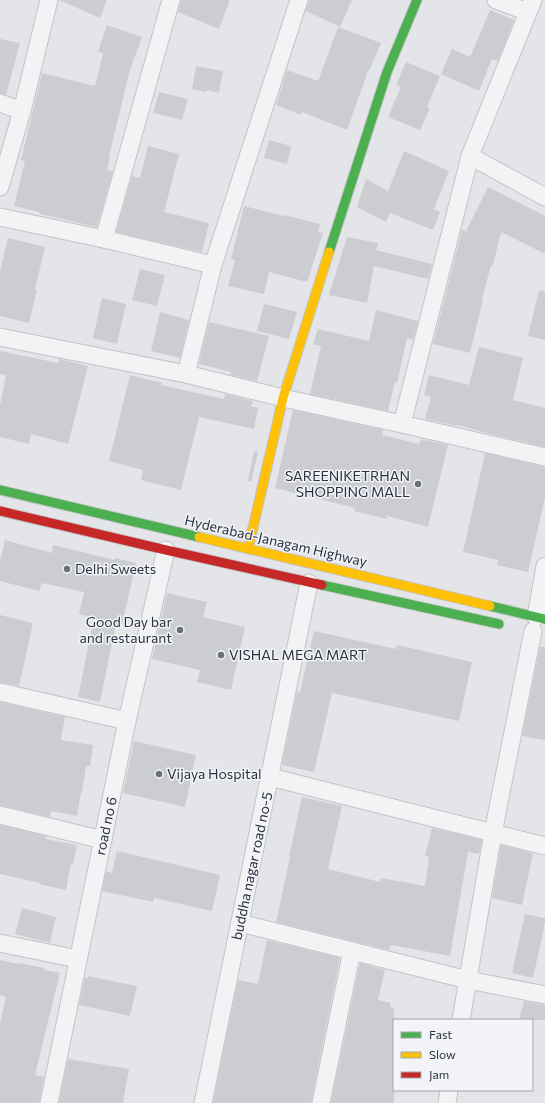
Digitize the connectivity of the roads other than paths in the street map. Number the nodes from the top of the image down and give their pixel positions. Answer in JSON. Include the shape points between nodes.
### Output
{"nodes":[{"id":1,"x":49,"y":0,"type":"edge"},
{"id":2,"x":171,"y":0,"type":"edge"},
{"id":3,"x":299,"y":0,"type":"edge"},
{"id":4,"x":417,"y":0,"type":"edge"},
{"id":5,"x":496,"y":0,"type":"edge"},
{"id":6,"x":531,"y":6,"type":"edge"},
{"id":7,"x":0,"y":103,"type":"edge"},
{"id":8,"x":22,"y":111,"type":"junction"},
{"id":9,"x":470,"y":156,"type":"junction"},
{"id":10,"x":0,"y":187,"type":"edge"},
{"id":11,"x":545,"y":197,"type":"edge"},
{"id":12,"x":0,"y":217,"type":"edge"},
{"id":13,"x":104,"y":239,"type":"junction"},
{"id":14,"x":213,"y":265,"type":"junction"},
{"id":15,"x":0,"y":337,"type":"edge"},
{"id":16,"x":186,"y":374,"type":"junction"},
{"id":17,"x":283,"y":398,"type":"junction"},
{"id":18,"x":402,"y":424,"type":"junction"},
{"id":19,"x":545,"y":457,"type":"edge"},
{"id":20,"x":0,"y":490,"type":"edge"},
{"id":21,"x":0,"y":511,"type":"edge"},
{"id":22,"x":248,"y":549,"type":"junction"},
{"id":23,"x":166,"y":550,"type":"junction"},
{"id":24,"x":545,"y":566,"type":"edge"},
{"id":25,"x":309,"y":582,"type":"junction"},
{"id":26,"x":510,"y":626,"type":"dead end"},
{"id":27,"x":536,"y":626,"type":"edge"},
{"id":28,"x":0,"y":692,"type":"edge"},
{"id":29,"x":128,"y":721,"type":"junction"},
{"id":30,"x":270,"y":776,"type":"junction"},
{"id":31,"x":0,"y":815,"type":"edge"},
{"id":32,"x":493,"y":833,"type":"junction"},
{"id":33,"x":103,"y":840,"type":"junction"},
{"id":34,"x":545,"y":846,"type":"edge"},
{"id":35,"x":240,"y":923,"type":"junction"},
{"id":36,"x":0,"y":943,"type":"edge"},
{"id":37,"x":352,"y":951,"type":"junction"},
{"id":38,"x":78,"y":959,"type":"junction"},
{"id":39,"x":468,"y":980,"type":"junction"},
{"id":40,"x":545,"y":995,"type":"edge"},
{"id":41,"x":461,"y":1019,"type":"edge"},
{"id":42,"x":449,"y":1091,"type":"edge"},
{"id":43,"x":49,"y":1103,"type":"edge"},
{"id":44,"x":203,"y":1103,"type":"edge"},
{"id":45,"x":320,"y":1103,"type":"edge"},
{"id":46,"x":447,"y":1103,"type":"edge"}],
"edges":[{"from":1,"to":8,"type":"street"},
{"from":2,"to":13,"type":"street"},
{"from":3,"to":14,"type":"street"},
{"from":4,"to":17,"type":"main road","via":[[387,72]]},
{"from":5,"to":6,"type":"street"},
{"from":6,"to":9,"type":"street"},
{"from":7,"to":8,"type":"street"},
{"from":8,"to":10,"type":"street"},
{"from":9,"to":11,"type":"street"},
{"from":9,"to":18,"type":"street"},
{"from":12,"to":13,"type":"street"},
{"from":13,"to":14,"type":"street"},
{"from":14,"to":16,"type":"street"},
{"from":15,"to":16,"type":"street"},
{"from":16,"to":17,"type":"street"},
{"from":17,"to":18,"type":"street"},
{"from":17,"to":22,"type":"main road"},
{"from":18,"to":19,"type":"street"},
{"from":20,"to":22,"type":"main road","name":"Hyderabad-Janagam Highway"},
{"from":21,"to":23,"type":"main road"},
{"from":22,"to":27,"type":"main road","name":"Hyderabad-Janagam Highway"},
{"from":23,"to":25,"type":"main road"},
{"from":23,"to":29,"type":"street","name":"road no 6"},
{"from":24,"to":27,"type":"street"},
{"from":25,"to":26,"type":"main road"},
{"from":25,"to":30,"type":"street","name":"buddha nagar road no-5"},
{"from":27,"to":32,"type":"street"},
{"from":28,"to":29,"type":"street"},
{"from":29,"to":33,"type":"street","name":"road no 6"},
{"from":30,"to":32,"type":"street"},
{"from":30,"to":35,"type":"street","name":"buddha nagar road no-5"},
{"from":31,"to":33,"type":"street"},
{"from":32,"to":34,"type":"street"},
{"from":32,"to":39,"type":"street"},
{"from":33,"to":38,"type":"street","name":"road no 6"},
{"from":35,"to":37,"type":"street"},
{"from":35,"to":44,"type":"street","name":"buddha nagar road no-5"},
{"from":36,"to":38,"type":"street"},
{"from":37,"to":39,"type":"street"},
{"from":37,"to":45,"type":"street"},
{"from":38,"to":43,"type":"street","name":"road no 6"},
{"from":39,"to":40,"type":"street"},
{"from":39,"to":41,"type":"street"},
{"from":42,"to":46,"type":"street"}]}
